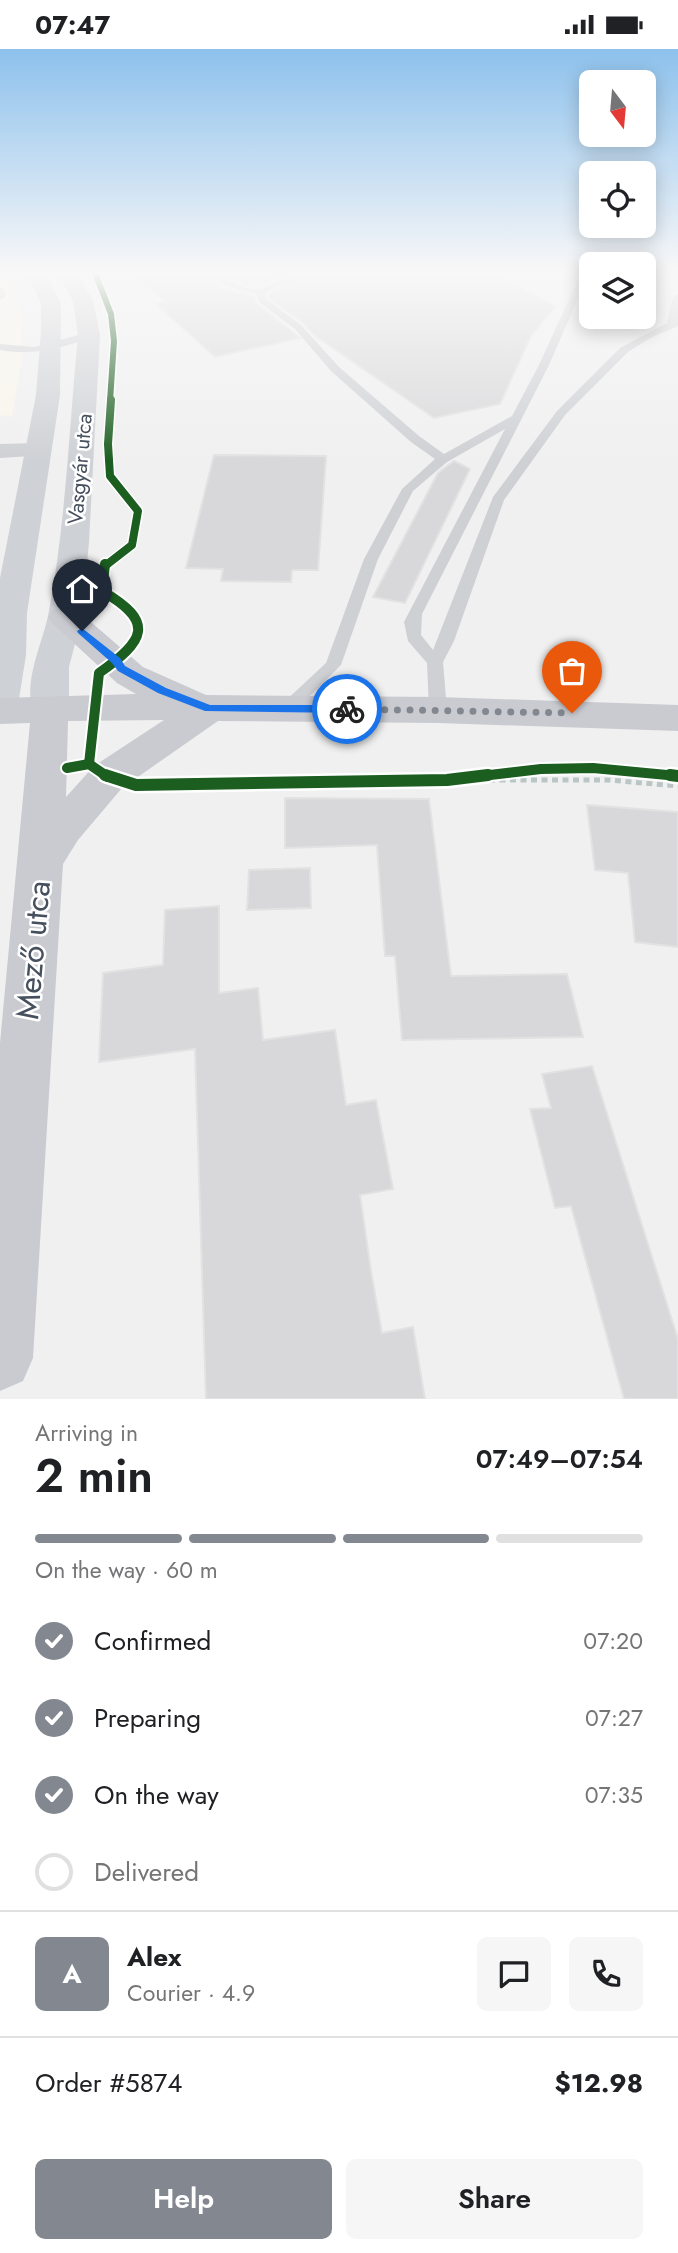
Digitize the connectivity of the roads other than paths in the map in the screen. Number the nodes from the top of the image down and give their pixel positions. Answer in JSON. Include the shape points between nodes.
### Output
{"nodes":[{"id":1,"x":51,"y":336,"type":"edge"},
{"id":2,"x":86,"y":336,"type":"edge"},
{"id":3,"x":89,"y":336,"type":"edge"},
{"id":4,"x":306,"y":336,"type":"edge"},
{"id":5,"x":557,"y":336,"type":"edge"},
{"id":6,"x":650,"y":336,"type":"edge"},
{"id":7,"x":0,"y":347,"type":"edge"},
{"id":8,"x":51,"y":349,"type":"junction"},
{"id":9,"x":516,"y":418,"type":"junction"},
{"id":10,"x":37,"y":450,"type":"junction"},
{"id":11,"x":0,"y":451,"type":"edge"},
{"id":12,"x":443,"y":459,"type":"junction"},
{"id":13,"x":5,"y":616,"type":"edge"},
{"id":14,"x":65,"y":617,"type":"junction"},
{"id":15,"x":435,"y":662,"type":"junction"},
{"id":16,"x":0,"y":699,"type":"edge"},
{"id":17,"x":288,"y":708,"type":"junction"},
{"id":18,"x":50,"y":709,"type":"junction"},
{"id":19,"x":209,"y":709,"type":"junction"},
{"id":20,"x":438,"y":710,"type":"junction"},
{"id":21,"x":0,"y":711,"type":"edge"},
{"id":22,"x":678,"y":717,"type":"edge"},
{"id":23,"x":41,"y":864,"type":"junction"},
{"id":24,"x":0,"y":1358,"type":"edge"}],
"edges":[{"from":1,"to":8,"type":"main road","name":"Vasgyár utca"},
{"from":2,"to":8,"type":"lane"},
{"from":3,"to":14,"type":"main road","name":"Vasgyár utca"},
{"from":4,"to":12,"type":"lane","via":[[335,369]]},
{"from":5,"to":9,"type":"lane"},
{"from":6,"to":15,"type":"lane","via":[[624,350],[561,413],[498,501]]},
{"from":7,"to":8,"type":"lane"},
{"from":8,"to":10,"type":"main road","name":"Vasgyár utca"},
{"from":9,"to":12,"type":"lane"},
{"from":9,"to":15,"type":"lane","via":[[410,626]]},
{"from":10,"to":11,"type":"street"},
{"from":10,"to":13,"type":"main road","name":"Vasgyár utca"},
{"from":12,"to":17,"type":"lane","via":[[408,489],[377,547],[333,666]]},
{"from":13,"to":16,"type":"main road","name":"Vasgyár utca","via":[[8,655]]},
{"from":14,"to":18,"type":"main road","name":"Vasgyár utca","via":[[51,667]]},
{"from":14,"to":19,"type":"main road","via":[[121,669]]},
{"from":15,"to":20,"type":"lane"},
{"from":17,"to":19,"type":"main road"},
{"from":17,"to":20,"type":"main road"},
{"from":18,"to":19,"type":"main road"},
{"from":18,"to":21,"type":"main road"},
{"from":18,"to":23,"type":"main road","name":"Mező utca"},
{"from":19,"to":23,"type":"main road","via":[[108,777],[63,828]]},
{"from":20,"to":22,"type":"main road"},
{"from":23,"to":24,"type":"main road","name":"Mező utca"}]}
